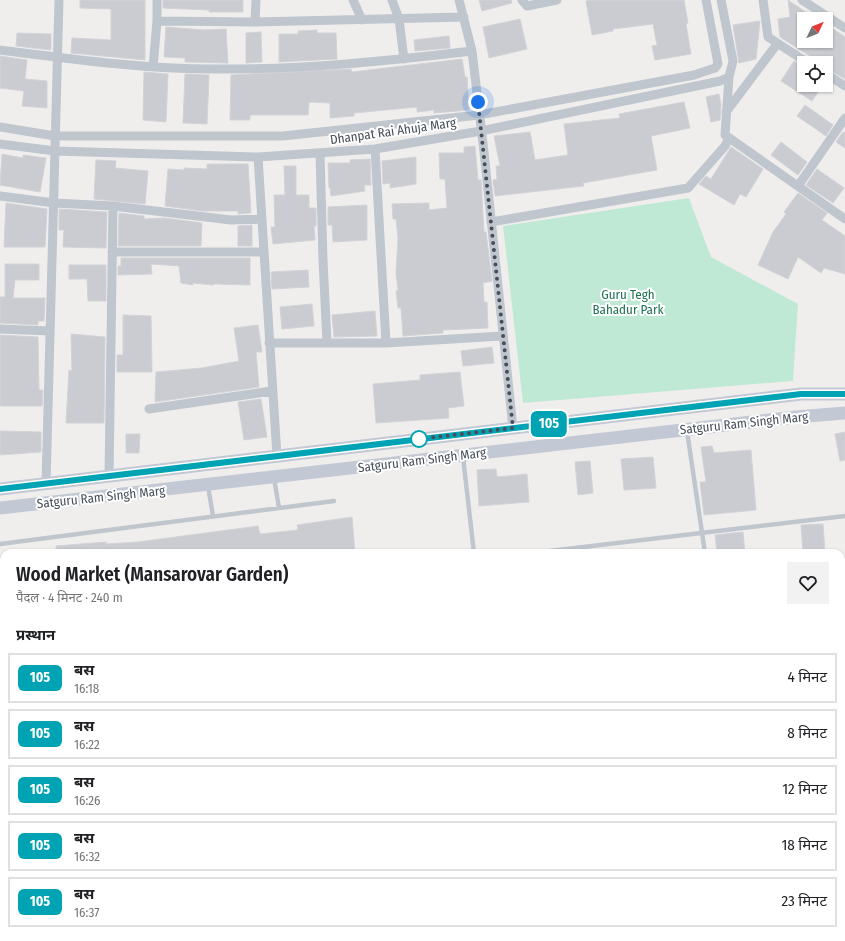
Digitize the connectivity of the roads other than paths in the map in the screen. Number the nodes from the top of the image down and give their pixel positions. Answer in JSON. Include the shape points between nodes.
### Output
{"nodes":[{"id":1,"x":59,"y":0,"type":"edge"},
{"id":2,"x":157,"y":0,"type":"edge"},
{"id":3,"x":256,"y":0,"type":"edge"},
{"id":4,"x":353,"y":0,"type":"edge"},
{"id":5,"x":392,"y":0,"type":"edge"},
{"id":6,"x":459,"y":0,"type":"edge"},
{"id":7,"x":522,"y":0,"type":"edge"},
{"id":8,"x":557,"y":0,"type":"edge"},
{"id":9,"x":706,"y":0,"type":"edge"},
{"id":10,"x":721,"y":0,"type":"edge"},
{"id":11,"x":763,"y":0,"type":"edge"},
{"id":12,"x":802,"y":0,"type":"edge"},
{"id":13,"x":464,"y":17,"type":"junction"},
{"id":14,"x":399,"y":19,"type":"junction"},
{"id":15,"x":362,"y":20,"type":"junction"},
{"id":16,"x":157,"y":21,"type":"junction"},
{"id":17,"x":254,"y":22,"type":"junction"},
{"id":18,"x":845,"y":28,"type":"edge"},
{"id":19,"x":777,"y":44,"type":"junction"},
{"id":20,"x":0,"y":50,"type":"edge"},
{"id":21,"x":472,"y":51,"type":"junction"},
{"id":22,"x":797,"y":56,"type":"edge"},
{"id":23,"x":58,"y":58,"type":"junction"},
{"id":24,"x":404,"y":59,"type":"junction"},
{"id":25,"x":153,"y":67,"type":"junction"},
{"id":26,"x":716,"y":68,"type":"junction"},
{"id":27,"x":729,"y":77,"type":"junction"},
{"id":28,"x":833,"y":78,"type":"edge"},
{"id":29,"x":845,"y":86,"type":"edge"},
{"id":30,"x":725,"y":113,"type":"junction"},
{"id":31,"x":479,"y":115,"type":"junction"},
{"id":32,"x":845,"y":118,"type":"edge"},
{"id":33,"x":0,"y":127,"type":"edge"},
{"id":34,"x":481,"y":131,"type":"junction"},
{"id":35,"x":56,"y":136,"type":"junction"},
{"id":36,"x":729,"y":138,"type":"junction"},
{"id":37,"x":0,"y":144,"type":"edge"},
{"id":38,"x":375,"y":149,"type":"junction"},
{"id":39,"x":55,"y":151,"type":"junction"},
{"id":40,"x":320,"y":154,"type":"junction"},
{"id":41,"x":258,"y":158,"type":"junction"},
{"id":42,"x":798,"y":186,"type":"junction"},
{"id":43,"x":0,"y":196,"type":"edge"},
{"id":44,"x":54,"y":203,"type":"junction"},
{"id":45,"x":113,"y":206,"type":"junction"},
{"id":46,"x":262,"y":219,"type":"junction"},
{"id":47,"x":845,"y":219,"type":"edge"},
{"id":48,"x":491,"y":222,"type":"junction"},
{"id":49,"x":112,"y":252,"type":"junction"},
{"id":50,"x":264,"y":252,"type":"junction"},
{"id":51,"x":0,"y":329,"type":"edge"},
{"id":52,"x":50,"y":331,"type":"junction"},
{"id":53,"x":502,"y":336,"type":"junction"},
{"id":54,"x":327,"y":342,"type":"junction"},
{"id":55,"x":270,"y":343,"type":"junction"},
{"id":56,"x":386,"y":343,"type":"junction"},
{"id":57,"x":272,"y":391,"type":"junction"},
{"id":58,"x":845,"y":394,"type":"edge"},
{"id":59,"x":149,"y":409,"type":"dead end"},
{"id":60,"x":845,"y":413,"type":"edge"},
{"id":61,"x":513,"y":428,"type":"junction"},
{"id":62,"x":687,"y":429,"type":"junction"},
{"id":63,"x":463,"y":455,"type":"junction"},
{"id":64,"x":277,"y":456,"type":"junction"},
{"id":65,"x":109,"y":476,"type":"junction"},
{"id":66,"x":274,"y":477,"type":"junction"},
{"id":67,"x":46,"y":484,"type":"junction"},
{"id":68,"x":208,"y":484,"type":"junction"},
{"id":69,"x":0,"y":489,"type":"edge"},
{"id":70,"x":334,"y":501,"type":"dead end"},
{"id":71,"x":0,"y":508,"type":"edge"},
{"id":72,"x":279,"y":508,"type":"junction"},
{"id":73,"x":213,"y":516,"type":"junction"},
{"id":74,"x":845,"y":516,"type":"edge"},
{"id":75,"x":702,"y":533,"type":"junction"},
{"id":76,"x":0,"y":544,"type":"edge"},
{"id":77,"x":474,"y":549,"type":"edge"},
{"id":78,"x":566,"y":549,"type":"edge"},
{"id":79,"x":704,"y":549,"type":"edge"}],
"edges":[{"from":1,"to":23,"type":"street"},
{"from":2,"to":16,"type":"street"},
{"from":3,"to":17,"type":"street"},
{"from":4,"to":15,"type":"street"},
{"from":5,"to":14,"type":"street"},
{"from":6,"to":13,"type":"street"},
{"from":7,"to":8,"type":"street","via":[[527,6]]},
{"from":9,"to":26,"type":"street","via":[[718,64]]},
{"from":10,"to":27,"type":"street","via":[[733,61]]},
{"from":11,"to":19,"type":"street","via":[[767,34]]},
{"from":12,"to":18,"type":"street"},
{"from":13,"to":14,"type":"street"},
{"from":13,"to":21,"type":"street"},
{"from":14,"to":15,"type":"street"},
{"from":14,"to":24,"type":"street"},
{"from":15,"to":17,"type":"street"},
{"from":16,"to":17,"type":"street"},
{"from":16,"to":25,"type":"street"},
{"from":19,"to":22,"type":"street"},
{"from":19,"to":30,"type":"street"},
{"from":20,"to":23,"type":"street"},
{"from":21,"to":24,"type":"street"},
{"from":21,"to":31,"type":"street"},
{"from":23,"to":25,"type":"street"},
{"from":23,"to":35,"type":"street"},
{"from":24,"to":25,"type":"street","via":[[273,68]]},
{"from":26,"to":27,"type":"street"},
{"from":26,"to":31,"type":"street","name":"Dhanpat Rai Ahuja Marg"},
{"from":27,"to":30,"type":"street"},
{"from":27,"to":34,"type":"street","name":"Dhanpat Rai Ahuja Marg"},
{"from":28,"to":29,"type":"street"},
{"from":30,"to":36,"type":"street","via":[[724,130]]},
{"from":31,"to":34,"type":"street"},
{"from":31,"to":35,"type":"street","name":"Dhanpat Rai Ahuja Marg","via":[[283,136]]},
{"from":32,"to":42,"type":"street"},
{"from":33,"to":35,"type":"street","name":"Dhanpat Rai Ahuja Marg"},
{"from":34,"to":38,"type":"street","name":"Dhanpat Rai Ahuja Marg"},
{"from":34,"to":48,"type":"street"},
{"from":35,"to":39,"type":"street"},
{"from":36,"to":42,"type":"street"},
{"from":36,"to":48,"type":"street","via":[[688,188]]},
{"from":37,"to":39,"type":"street","name":"Dhanpat Rai Ahuja Marg"},
{"from":38,"to":40,"type":"street","name":"Dhanpat Rai Ahuja Marg"},
{"from":38,"to":56,"type":"street"},
{"from":39,"to":41,"type":"street","name":"Dhanpat Rai Ahuja Marg"},
{"from":39,"to":44,"type":"street"},
{"from":40,"to":41,"type":"street","name":"Dhanpat Rai Ahuja Marg"},
{"from":40,"to":54,"type":"street"},
{"from":41,"to":46,"type":"street"},
{"from":42,"to":47,"type":"street"},
{"from":43,"to":44,"type":"street"},
{"from":44,"to":45,"type":"street"},
{"from":44,"to":52,"type":"street"},
{"from":45,"to":46,"type":"street","via":[[231,220]]},
{"from":45,"to":49,"type":"street"},
{"from":46,"to":50,"type":"street"},
{"from":48,"to":53,"type":"street"},
{"from":49,"to":50,"type":"street"},
{"from":49,"to":65,"type":"street"},
{"from":50,"to":55,"type":"street"},
{"from":51,"to":52,"type":"street"},
{"from":52,"to":67,"type":"street"},
{"from":53,"to":56,"type":"street"},
{"from":53,"to":61,"type":"street"},
{"from":54,"to":55,"type":"street"},
{"from":54,"to":56,"type":"street"},
{"from":55,"to":57,"type":"street"},
{"from":57,"to":59,"type":"street"},
{"from":57,"to":64,"type":"street"},
{"from":58,"to":61,"type":"main road","name":"Satguru Ram Singh Marg","via":[[801,394]]},
{"from":60,"to":62,"type":"main road","name":"Satguru Ram Singh Marg"},
{"from":61,"to":64,"type":"main road","name":"Satguru Ram Singh Marg"},
{"from":62,"to":63,"type":"main road","name":"Satguru Ram Singh Marg"},
{"from":62,"to":75,"type":"lane"},
{"from":63,"to":66,"type":"main road","name":"Satguru Ram Singh Marg"},
{"from":63,"to":77,"type":"lane"},
{"from":64,"to":65,"type":"main road","name":"Satguru Ram Singh Marg"},
{"from":65,"to":67,"type":"main road","name":"Satguru Ram Singh Marg"},
{"from":66,"to":68,"type":"main road","name":"Satguru Ram Singh Marg"},
{"from":66,"to":72,"type":"lane"},
{"from":67,"to":69,"type":"main road","name":"Satguru Ram Singh Marg"},
{"from":68,"to":71,"type":"main road","name":"Satguru Ram Singh Marg"},
{"from":68,"to":73,"type":"lane"},
{"from":70,"to":72,"type":"lane"},
{"from":72,"to":73,"type":"lane"},
{"from":73,"to":76,"type":"lane"},
{"from":74,"to":75,"type":"lane"},
{"from":75,"to":78,"type":"lane"},
{"from":75,"to":79,"type":"lane"}]}
